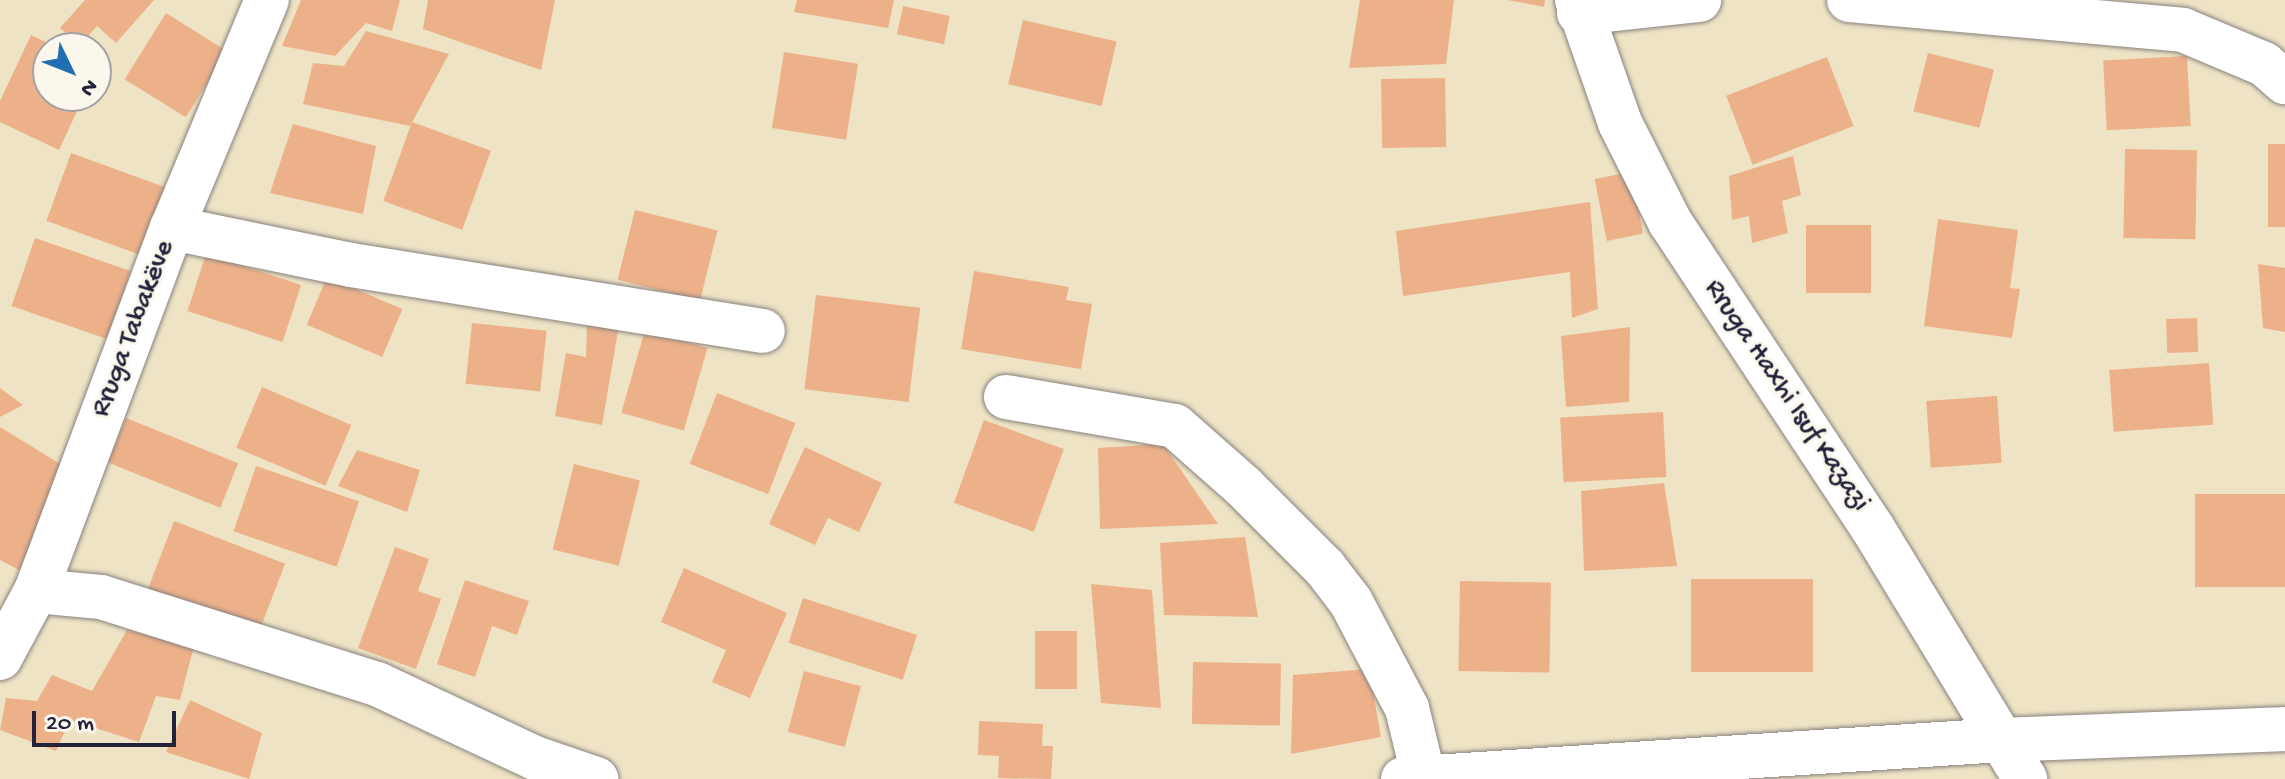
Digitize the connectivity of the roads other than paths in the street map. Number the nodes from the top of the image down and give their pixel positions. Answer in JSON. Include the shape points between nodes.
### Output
{"nodes":[{"id":1,"x":267,"y":0,"type":"edge"},
{"id":2,"x":1699,"y":0,"type":"edge"},
{"id":3,"x":1849,"y":0,"type":"edge"},
{"id":4,"x":1578,"y":7,"type":"edge"},
{"id":5,"x":2014,"y":7,"type":"edge"},
{"id":6,"x":2285,"y":82,"type":"edge"},
{"id":7,"x":172,"y":228,"type":"junction"},
{"id":8,"x":763,"y":331,"type":"dead end"},
{"id":9,"x":1006,"y":397,"type":"dead end"},
{"id":10,"x":36,"y":591,"type":"junction"},
{"id":11,"x":0,"y":658,"type":"edge"},
{"id":12,"x":2285,"y":729,"type":"edge"},
{"id":13,"x":2002,"y":740,"type":"junction"},
{"id":14,"x":1413,"y":776,"type":"edge"},
{"id":15,"x":596,"y":779,"type":"edge"},
{"id":16,"x":2025,"y":779,"type":"edge"}],
"edges":[{"from":1,"to":7,"type":"street","name":"Rruga Tabakëve"},
{"from":2,"to":4,"type":"street"},
{"from":3,"to":5,"type":"street"},
{"from":4,"to":13,"type":"street","name":"Rruga Haxhi Isuf Kazazi","via":[[1620,123],[1670,222],[1872,527]]},
{"from":5,"to":6,"type":"street","via":[[2183,30],[2264,64]]},
{"from":7,"to":8,"type":"street","via":[[351,265]]},
{"from":7,"to":10,"type":"street","name":"Rruga Tabakëve"},
{"from":9,"to":14,"type":"street","via":[[1175,426],[1243,486],[1325,568],[1351,602],[1407,708]]},
{"from":10,"to":11,"type":"street","name":"Rruga Tabakëve"},
{"from":10,"to":15,"type":"street","via":[[101,597],[377,684],[535,758]]},
{"from":12,"to":13,"type":"street"},
{"from":13,"to":14,"type":"street"},
{"from":13,"to":16,"type":"street","name":"Rruga Haxhi Isuf Kazazi"}]}
